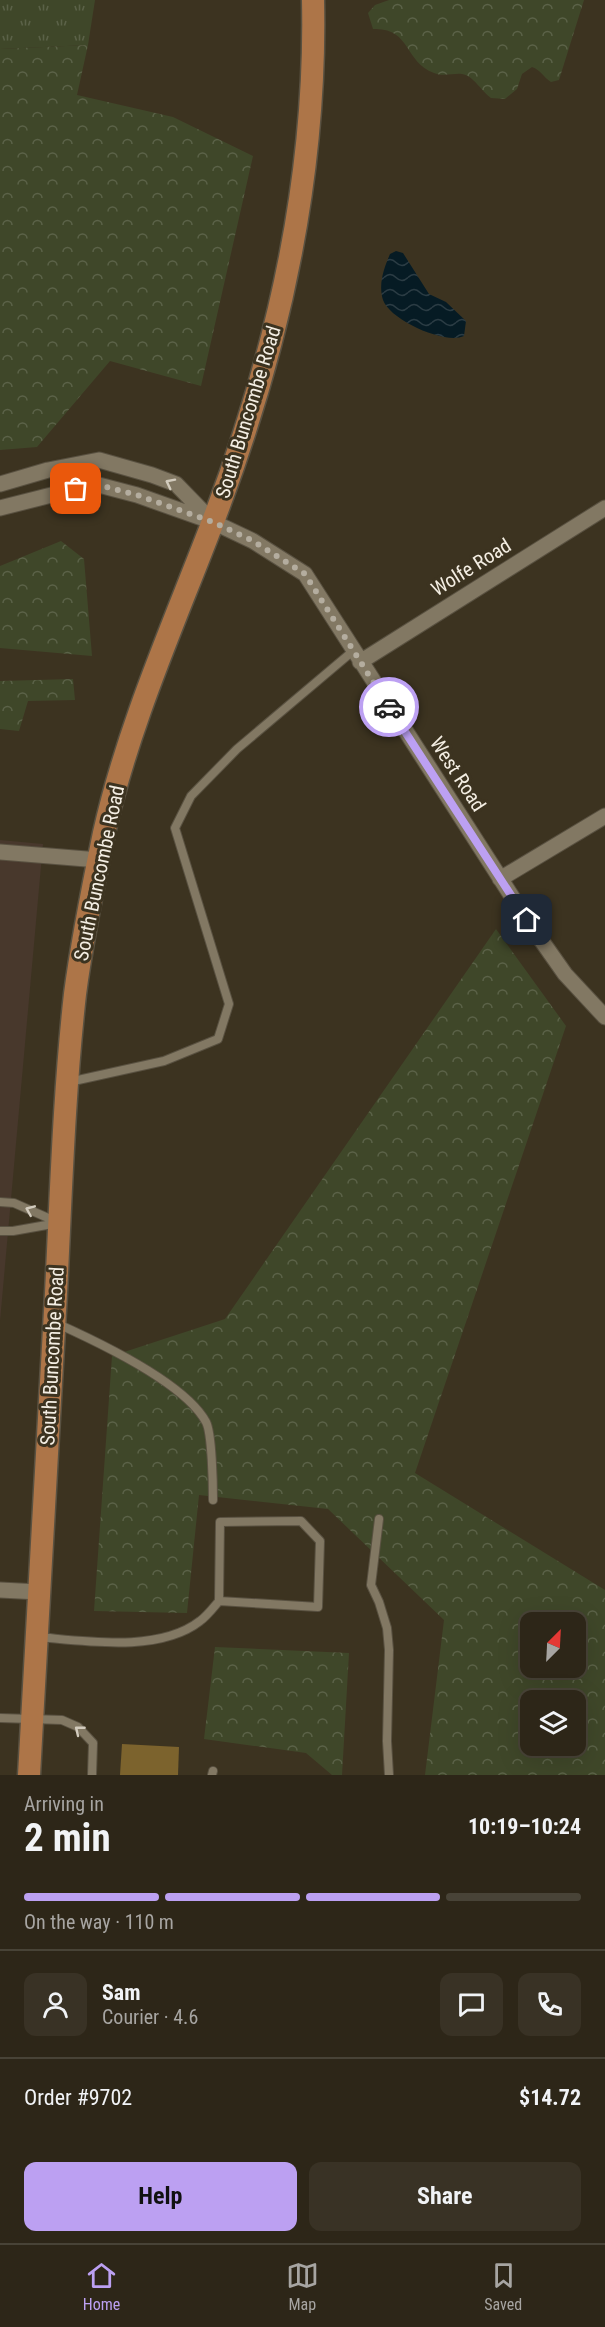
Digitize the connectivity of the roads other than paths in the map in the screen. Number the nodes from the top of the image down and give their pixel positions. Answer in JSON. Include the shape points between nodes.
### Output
{"nodes":[{"id":1,"x":313,"y":0,"type":"edge"},
{"id":2,"x":0,"y":484,"type":"edge"},
{"id":3,"x":0,"y":508,"type":"edge"},
{"id":4,"x":605,"y":508,"type":"edge"},
{"id":5,"x":213,"y":522,"type":"junction"},
{"id":6,"x":357,"y":657,"type":"junction"},
{"id":7,"x":605,"y":816,"type":"edge"},
{"id":8,"x":0,"y":852,"type":"edge"},
{"id":9,"x":99,"y":860,"type":"junction"},
{"id":10,"x":501,"y":879,"type":"junction"},
{"id":11,"x":605,"y":1017,"type":"edge"},
{"id":12,"x":68,"y":1082,"type":"junction"},
{"id":13,"x":0,"y":1202,"type":"edge"},
{"id":14,"x":59,"y":1222,"type":"junction"},
{"id":15,"x":0,"y":1231,"type":"edge"},
{"id":16,"x":54,"y":1323,"type":"junction"},
{"id":17,"x":213,"y":1500,"type":"dead end"},
{"id":18,"x":379,"y":1519,"type":"dead end"},
{"id":19,"x":0,"y":1590,"type":"edge"},
{"id":20,"x":39,"y":1592,"type":"junction"},
{"id":21,"x":219,"y":1601,"type":"junction"},
{"id":22,"x":36,"y":1637,"type":"junction"},
{"id":23,"x":0,"y":1718,"type":"edge"},
{"id":24,"x":32,"y":1719,"type":"junction"},
{"id":25,"x":29,"y":1775,"type":"edge"},
{"id":26,"x":92,"y":1775,"type":"edge"},
{"id":27,"x":389,"y":1775,"type":"edge"}],
"edges":[{"from":1,"to":5,"type":"main road","name":"South Buncombe Road","via":[[309,126],[285,282],[252,410]]},
{"from":5,"to":2,"type":"street","one_way":true,"via":[[176,484],[99,460]]},
{"from":3,"to":5,"type":"street","via":[[95,484]]},
{"from":4,"to":6,"type":"street","name":"Wolfe Road"},
{"from":5,"to":6,"type":"street","name":"West Road","via":[[253,541],[305,574]]},
{"from":5,"to":9,"type":"main road","name":"South Buncombe Road","via":[[135,724]]},
{"from":6,"to":10,"type":"street","name":"West Road"},
{"from":6,"to":12,"type":"lane","via":[[237,749],[191,796],[175,828],[229,1004],[218,1039],[164,1061]]},
{"from":7,"to":10,"type":"street"},
{"from":8,"to":9,"type":"street"},
{"from":9,"to":12,"type":"main road","name":"South Buncombe Road","via":[[85,925]]},
{"from":10,"to":11,"type":"street","name":"West Road","via":[[565,974]]},
{"from":12,"to":14,"type":"main road","name":"South Buncombe Road"},
{"from":14,"to":13,"type":"lane","one_way":true,"via":[[14,1203]]},
{"from":14,"to":15,"type":"lane"},
{"from":14,"to":16,"type":"main road","name":"South Buncombe Road"},
{"from":16,"to":17,"type":"lane","via":[[94,1340],[192,1402],[207,1424]]},
{"from":16,"to":20,"type":"main road","name":"South Buncombe Road"},
{"from":18,"to":27,"type":"lane","via":[[371,1585],[387,1628]]},
{"from":19,"to":20,"type":"street"},
{"from":20,"to":22,"type":"main road","name":"South Buncombe Road"},
{"from":21,"to":21,"type":"lane","via":[[318,1607],[320,1541],[301,1521],[220,1522]]},
{"from":21,"to":22,"type":"lane","via":[[199,1622],[154,1640],[114,1643]]},
{"from":22,"to":24,"type":"main road","name":"South Buncombe Road"},
{"from":23,"to":24,"type":"lane"},
{"from":24,"to":25,"type":"main road","name":"South Buncombe Road"},
{"from":26,"to":24,"type":"lane","one_way":true,"via":[[93,1743],[78,1727],[62,1720]]}]}
